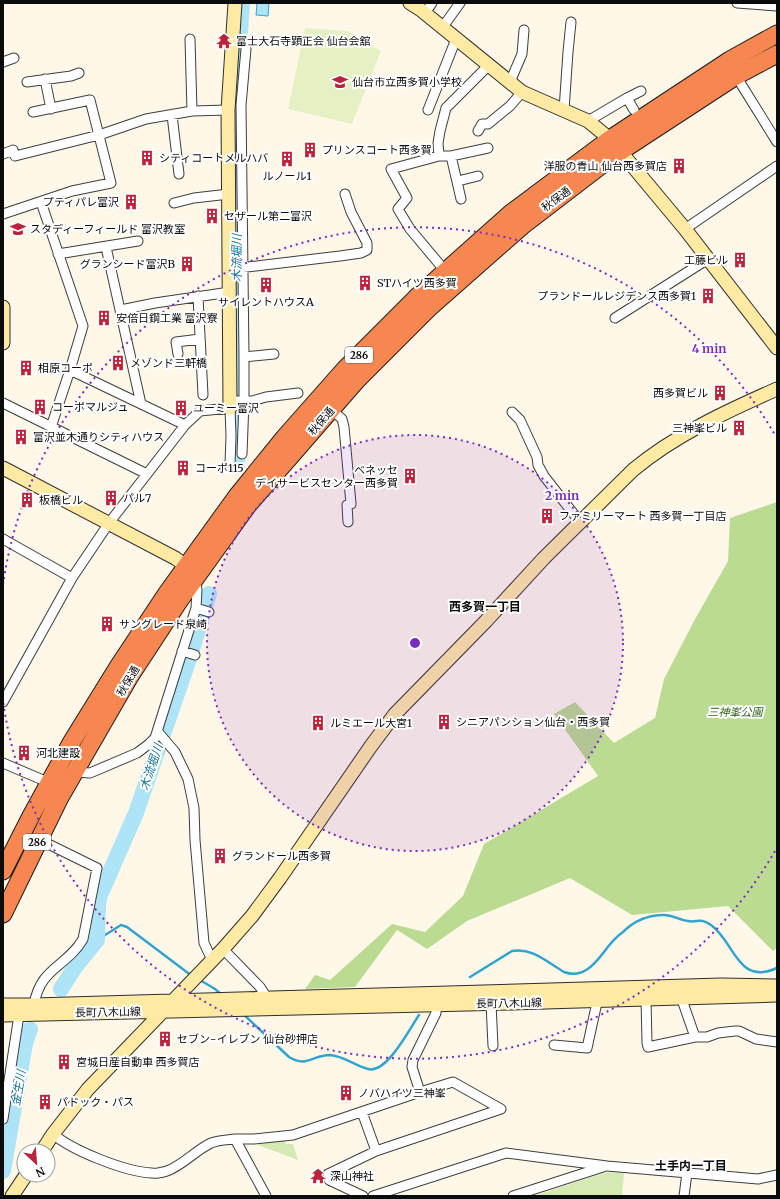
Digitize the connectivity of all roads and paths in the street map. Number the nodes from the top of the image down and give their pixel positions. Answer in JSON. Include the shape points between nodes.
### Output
{"nodes":[{"id":1,"x":235,"y":3,"type":"edge"},
{"id":2,"x":410,"y":3,"type":"edge"},
{"id":3,"x":460,"y":3,"type":"edge"},
{"id":4,"x":737,"y":3,"type":"edge"},
{"id":5,"x":777,"y":6,"type":"edge"},
{"id":6,"x":426,"y":7,"type":"edge"},
{"id":7,"x":571,"y":22,"type":"dead end"},
{"id":8,"x":442,"y":28,"type":"junction"},
{"id":9,"x":524,"y":30,"type":"dead end"},
{"id":10,"x":777,"y":34,"type":"edge"},
{"id":11,"x":190,"y":39,"type":"dead end"},
{"id":12,"x":456,"y":40,"type":"junction"},
{"id":13,"x":241,"y":49,"type":"junction"},
{"id":14,"x":777,"y":54,"type":"edge"},
{"id":15,"x":14,"y":58,"type":"dead end"},
{"id":16,"x":3,"y":62,"type":"edge"},
{"id":17,"x":489,"y":65,"type":"junction"},
{"id":18,"x":79,"y":73,"type":"dead end"},
{"id":19,"x":736,"y":76,"type":"junction"},
{"id":20,"x":45,"y":79,"type":"junction"},
{"id":21,"x":27,"y":82,"type":"dead end"},
{"id":22,"x":510,"y":82,"type":"junction"},
{"id":23,"x":641,"y":91,"type":"dead end"},
{"id":24,"x":522,"y":92,"type":"junction"},
{"id":25,"x":627,"y":98,"type":"junction"},
{"id":26,"x":51,"y":109,"type":"junction"},
{"id":27,"x":228,"y":110,"type":"junction"},
{"id":28,"x":428,"y":110,"type":"dead end"},
{"id":29,"x":564,"y":110,"type":"junction"},
{"id":30,"x":192,"y":111,"type":"junction"},
{"id":31,"x":33,"y":112,"type":"dead end"},
{"id":32,"x":636,"y":113,"type":"junction"},
{"id":33,"x":172,"y":115,"type":"junction"},
{"id":34,"x":588,"y":121,"type":"junction"},
{"id":35,"x":478,"y":131,"type":"dead end"},
{"id":36,"x":99,"y":135,"type":"junction"},
{"id":37,"x":777,"y":142,"type":"edge"},
{"id":38,"x":615,"y":145,"type":"junction"},
{"id":39,"x":488,"y":148,"type":"dead end"},
{"id":40,"x":3,"y":154,"type":"edge"},
{"id":41,"x":439,"y":156,"type":"junction"},
{"id":42,"x":451,"y":156,"type":"junction"},
{"id":43,"x":777,"y":166,"type":"edge"},
{"id":44,"x":179,"y":174,"type":"dead end"},
{"id":45,"x":478,"y":176,"type":"dead end"},
{"id":46,"x":458,"y":181,"type":"junction"},
{"id":47,"x":229,"y":194,"type":"junction"},
{"id":48,"x":345,"y":194,"type":"dead end"},
{"id":49,"x":461,"y":198,"type":"dead end"},
{"id":50,"x":41,"y":202,"type":"junction"},
{"id":51,"x":174,"y":202,"type":"dead end"},
{"id":52,"x":3,"y":214,"type":"edge"},
{"id":53,"x":685,"y":229,"type":"junction"},
{"id":54,"x":138,"y":241,"type":"dead end"},
{"id":55,"x":106,"y":247,"type":"junction"},
{"id":56,"x":58,"y":254,"type":"junction"},
{"id":57,"x":708,"y":259,"type":"junction"},
{"id":58,"x":237,"y":268,"type":"junction"},
{"id":59,"x":446,"y":272,"type":"junction"},
{"id":60,"x":230,"y":292,"type":"junction"},
{"id":61,"x":198,"y":296,"type":"junction"},
{"id":62,"x":3,"y":307,"type":"edge"},
{"id":63,"x":121,"y":310,"type":"junction"},
{"id":64,"x":614,"y":318,"type":"dead end"},
{"id":65,"x":200,"y":339,"type":"junction"},
{"id":66,"x":3,"y":343,"type":"edge"},
{"id":67,"x":777,"y":348,"type":"edge"},
{"id":68,"x":178,"y":354,"type":"dead end"},
{"id":69,"x":274,"y":354,"type":"dead end"},
{"id":70,"x":244,"y":357,"type":"junction"},
{"id":71,"x":70,"y":370,"type":"junction"},
{"id":72,"x":777,"y":389,"type":"edge"},
{"id":73,"x":298,"y":393,"type":"dead end"},
{"id":74,"x":203,"y":394,"type":"dead end"},
{"id":75,"x":3,"y":403,"type":"edge"},
{"id":76,"x":237,"y":403,"type":"junction"},
{"id":77,"x":141,"y":404,"type":"junction"},
{"id":78,"x":332,"y":409,"type":"junction"},
{"id":79,"x":512,"y":412,"type":"dead end"},
{"id":80,"x":185,"y":425,"type":"junction"},
{"id":81,"x":51,"y":427,"type":"junction"},
{"id":82,"x":242,"y":454,"type":"dead end"},
{"id":83,"x":230,"y":464,"type":"dead end"},
{"id":84,"x":3,"y":468,"type":"edge"},
{"id":85,"x":147,"y":474,"type":"junction"},
{"id":86,"x":348,"y":522,"type":"dead end"},
{"id":87,"x":580,"y":522,"type":"junction"},
{"id":88,"x":109,"y":523,"type":"junction"},
{"id":89,"x":4,"y":543,"type":"edge"},
{"id":90,"x":191,"y":572,"type":"junction"},
{"id":91,"x":72,"y":578,"type":"junction"},
{"id":92,"x":3,"y":702,"type":"edge"},
{"id":93,"x":159,"y":733,"type":"junction"},
{"id":94,"x":3,"y":763,"type":"edge"},
{"id":95,"x":74,"y":772,"type":"junction"},
{"id":96,"x":50,"y":783,"type":"junction"},
{"id":97,"x":38,"y":839,"type":"junction"},
{"id":98,"x":3,"y":872,"type":"edge"},
{"id":99,"x":3,"y":914,"type":"edge"},
{"id":100,"x":223,"y":949,"type":"junction"},
{"id":101,"x":212,"y":960,"type":"junction"},
{"id":102,"x":777,"y":986,"type":"edge"},
{"id":103,"x":777,"y":995,"type":"edge"},
{"id":104,"x":681,"y":997,"type":"junction"},
{"id":105,"x":267,"y":998,"type":"junction"},
{"id":106,"x":437,"y":999,"type":"junction"},
{"id":107,"x":646,"y":999,"type":"junction"},
{"id":108,"x":173,"y":1000,"type":"junction"},
{"id":109,"x":598,"y":1000,"type":"junction"},
{"id":110,"x":491,"y":1003,"type":"junction"},
{"id":111,"x":210,"y":1004,"type":"junction"},
{"id":112,"x":237,"y":1004,"type":"junction"},
{"id":113,"x":3,"y":1005,"type":"edge"},
{"id":114,"x":34,"y":1005,"type":"junction"},
{"id":115,"x":162,"y":1011,"type":"junction"},
{"id":116,"x":3,"y":1015,"type":"edge"},
{"id":117,"x":19,"y":1015,"type":"junction"},
{"id":118,"x":695,"y":1037,"type":"junction"},
{"id":119,"x":777,"y":1042,"type":"edge"},
{"id":120,"x":554,"y":1045,"type":"dead end"},
{"id":121,"x":493,"y":1046,"type":"dead end"},
{"id":122,"x":5,"y":1090,"type":"edge"},
{"id":123,"x":420,"y":1092,"type":"junction"},
{"id":124,"x":362,"y":1112,"type":"junction"},
{"id":125,"x":3,"y":1119,"type":"edge"},
{"id":126,"x":53,"y":1134,"type":"junction"},
{"id":127,"x":235,"y":1139,"type":"junction"},
{"id":128,"x":47,"y":1143,"type":"edge"},
{"id":129,"x":376,"y":1151,"type":"junction"},
{"id":130,"x":571,"y":1161,"type":"junction"},
{"id":131,"x":607,"y":1166,"type":"junction"},
{"id":132,"x":687,"y":1173,"type":"junction"},
{"id":133,"x":777,"y":1175,"type":"edge"},
{"id":134,"x":574,"y":1176,"type":"junction"},
{"id":135,"x":21,"y":1183,"type":"edge"},
{"id":136,"x":12,"y":1196,"type":"edge"},
{"id":137,"x":266,"y":1196,"type":"edge"},
{"id":138,"x":363,"y":1196,"type":"edge"},
{"id":139,"x":372,"y":1196,"type":"edge"},
{"id":140,"x":513,"y":1196,"type":"edge"},
{"id":141,"x":684,"y":1196,"type":"edge"}],
"edges":[{"from":1,"to":13,"type":"street"},
{"from":2,"to":6,"type":"street"},
{"from":3,"to":8,"type":"street"},
{"from":4,"to":5,"type":"street"},
{"from":6,"to":8,"type":"street"},
{"from":7,"to":29,"type":"street"},
{"from":8,"to":12,"type":"street"},
{"from":9,"to":22,"type":"street","via":[[522,54]]},
{"from":10,"to":32,"type":"highway","name":"秋保通","number":"286"},
{"from":11,"to":30,"type":"street"},
{"from":12,"to":17,"type":"street"},
{"from":12,"to":28,"type":"street"},
{"from":13,"to":27,"type":"street"},
{"from":13,"to":58,"type":"street"},
{"from":14,"to":19,"type":"highway","name":"秋保通","number":"286"},
{"from":15,"to":16,"type":"street"},
{"from":17,"to":22,"type":"street"},
{"from":17,"to":41,"type":"street","via":[[446,108],[438,143]]},
{"from":18,"to":20,"type":"street"},
{"from":19,"to":37,"type":"street"},
{"from":19,"to":38,"type":"highway","name":"秋保通","number":"286"},
{"from":20,"to":21,"type":"street"},
{"from":20,"to":26,"type":"street"},
{"from":22,"to":24,"type":"street"},
{"from":23,"to":25,"type":"street"},
{"from":24,"to":29,"type":"street"},
{"from":24,"to":35,"type":"street","via":[[488,124],[482,124]]},
{"from":25,"to":32,"type":"street"},
{"from":25,"to":34,"type":"street"},
{"from":26,"to":31,"type":"street"},
{"from":26,"to":36,"type":"street","via":[[90,100]]},
{"from":27,"to":30,"type":"street"},
{"from":27,"to":47,"type":"street","via":[[233,156]]},
{"from":29,"to":34,"type":"street"},
{"from":30,"to":33,"type":"street"},
{"from":32,"to":38,"type":"highway","name":"秋保通","number":"286"},
{"from":33,"to":36,"type":"street","via":[[146,119]]},
{"from":33,"to":44,"type":"street"},
{"from":34,"to":38,"type":"street"},
{"from":36,"to":40,"type":"street","via":[[15,156],[13,150]]},
{"from":36,"to":50,"type":"street","via":[[111,183],[72,191]]},
{"from":38,"to":53,"type":"street"},
{"from":38,"to":59,"type":"highway","name":"秋保通","number":"286","via":[[511,213]]},
{"from":38,"to":78,"type":"highway","name":"秋保通","number":"286","via":[[436,302],[356,380]]},
{"from":39,"to":42,"type":"street"},
{"from":41,"to":42,"type":"street"},
{"from":41,"to":59,"type":"street","via":[[391,169],[407,198],[398,208],[410,229]]},
{"from":42,"to":46,"type":"street"},
{"from":43,"to":53,"type":"street"},
{"from":45,"to":46,"type":"street"},
{"from":46,"to":49,"type":"street"},
{"from":47,"to":51,"type":"street"},
{"from":47,"to":58,"type":"street"},
{"from":48,"to":58,"type":"street","via":[[368,250],[340,256]]},
{"from":50,"to":52,"type":"street"},
{"from":50,"to":56,"type":"street"},
{"from":53,"to":57,"type":"street"},
{"from":54,"to":55,"type":"street"},
{"from":55,"to":56,"type":"street"},
{"from":55,"to":63,"type":"street"},
{"from":56,"to":71,"type":"street","via":[[83,326]]},
{"from":57,"to":64,"type":"street"},
{"from":57,"to":67,"type":"street"},
{"from":58,"to":60,"type":"street"},
{"from":58,"to":70,"type":"street"},
{"from":59,"to":90,"type":"highway","name":"秋保通","number":"286","via":[[419,295],[335,380],[284,438],[237,496]]},
{"from":60,"to":61,"type":"street"},
{"from":60,"to":76,"type":"street"},
{"from":61,"to":63,"type":"street"},
{"from":61,"to":65,"type":"street"},
{"from":62,"to":66,"type":"street"},
{"from":63,"to":77,"type":"street"},
{"from":65,"to":68,"type":"street","via":[[176,342]]},
{"from":65,"to":74,"type":"street"},
{"from":69,"to":70,"type":"street"},
{"from":70,"to":76,"type":"street"},
{"from":71,"to":77,"type":"street"},
{"from":71,"to":81,"type":"street"},
{"from":72,"to":87,"type":"street","via":[[750,400],[654,453]]},
{"from":73,"to":76,"type":"street"},
{"from":75,"to":81,"type":"street"},
{"from":76,"to":80,"type":"street","via":[[200,411]]},
{"from":76,"to":82,"type":"street"},
{"from":76,"to":83,"type":"street"},
{"from":77,"to":80,"type":"street"},
{"from":78,"to":86,"type":"street","via":[[342,419],[344,426],[351,504],[347,505]]},
{"from":78,"to":90,"type":"highway","name":"秋保通","number":"286"},
{"from":79,"to":87,"type":"street","via":[[520,420],[544,476]]},
{"from":80,"to":85,"type":"street"},
{"from":81,"to":85,"type":"street"},
{"from":84,"to":88,"type":"street"},
{"from":85,"to":88,"type":"street"},
{"from":87,"to":100,"type":"street","via":[[395,714],[266,897]]},
{"from":88,"to":90,"type":"street","via":[[176,558]]},
{"from":88,"to":91,"type":"street"},
{"from":89,"to":91,"type":"street"},
{"from":90,"to":93,"type":"street","via":[[202,610]]},
{"from":90,"to":95,"type":"highway","name":"秋保通","number":"286"},
{"from":90,"to":96,"type":"highway","name":"秋保通","number":"286","via":[[118,667],[71,743]]},
{"from":91,"to":92,"type":"street"},
{"from":93,"to":95,"type":"street","via":[[137,753],[90,773]]},
{"from":93,"to":101,"type":"street","via":[[175,752],[188,779],[194,808],[204,943]]},
{"from":94,"to":96,"type":"street"},
{"from":95,"to":97,"type":"highway","name":"秋保通","number":"286"},
{"from":96,"to":98,"type":"highway","name":"秋保通","number":"286"},
{"from":97,"to":99,"type":"highway","name":"秋保通","number":"286"},
{"from":97,"to":114,"type":"street","via":[[97,868],[83,939],[78,947],[46,976],[37,990]]},
{"from":100,"to":101,"type":"street"},
{"from":100,"to":105,"type":"street","via":[[260,987]]},
{"from":101,"to":108,"type":"street"},
{"from":102,"to":106,"type":"street","via":[[721,985]]},
{"from":103,"to":104,"type":"street","name":"長町八木山線"},
{"from":104,"to":107,"type":"street","name":"長町八木山線"},
{"from":104,"to":118,"type":"street"},
{"from":105,"to":106,"type":"street"},
{"from":105,"to":112,"type":"street"},
{"from":106,"to":110,"type":"street","name":"長町八木山線"},
{"from":106,"to":112,"type":"street","name":"長町八木山線"},
{"from":106,"to":123,"type":"street","via":[[436,1013],[412,1060]]},
{"from":107,"to":109,"type":"street","name":"長町八木山線"},
{"from":107,"to":118,"type":"street","via":[[648,1047]]},
{"from":108,"to":111,"type":"street"},
{"from":108,"to":114,"type":"street"},
{"from":108,"to":115,"type":"street"},
{"from":109,"to":110,"type":"street","name":"長町八木山線"},
{"from":109,"to":120,"type":"street","via":[[587,1048]]},
{"from":110,"to":121,"type":"street"},
{"from":111,"to":112,"type":"street"},
{"from":111,"to":115,"type":"street","name":"長町八木山線"},
{"from":113,"to":114,"type":"street"},
{"from":115,"to":117,"type":"street","name":"長町八木山線"},
{"from":115,"to":126,"type":"street","via":[[88,1089]]},
{"from":116,"to":117,"type":"street","name":"長町八木山線"},
{"from":117,"to":122,"type":"street"},
{"from":118,"to":119,"type":"street","via":[[739,1031],[756,1039]]},
{"from":122,"to":125,"type":"street"},
{"from":123,"to":124,"type":"street"},
{"from":123,"to":129,"type":"street","via":[[453,1082],[502,1109]]},
{"from":124,"to":127,"type":"street","via":[[292,1135]]},
{"from":124,"to":129,"type":"street"},
{"from":126,"to":127,"type":"street","via":[[92,1156],[152,1174],[167,1171],[211,1143]]},
{"from":126,"to":128,"type":"street"},
{"from":127,"to":137,"type":"street"},
{"from":129,"to":138,"type":"street","via":[[328,1174],[329,1180]]},
{"from":130,"to":131,"type":"street"},
{"from":130,"to":134,"type":"street"},
{"from":130,"to":139,"type":"street","via":[[506,1153]]},
{"from":131,"to":132,"type":"street"},
{"from":131,"to":134,"type":"street"},
{"from":132,"to":133,"type":"street","via":[[758,1179]]},
{"from":132,"to":141,"type":"street"},
{"from":134,"to":140,"type":"street"},
{"from":135,"to":136,"type":"street"}]}
